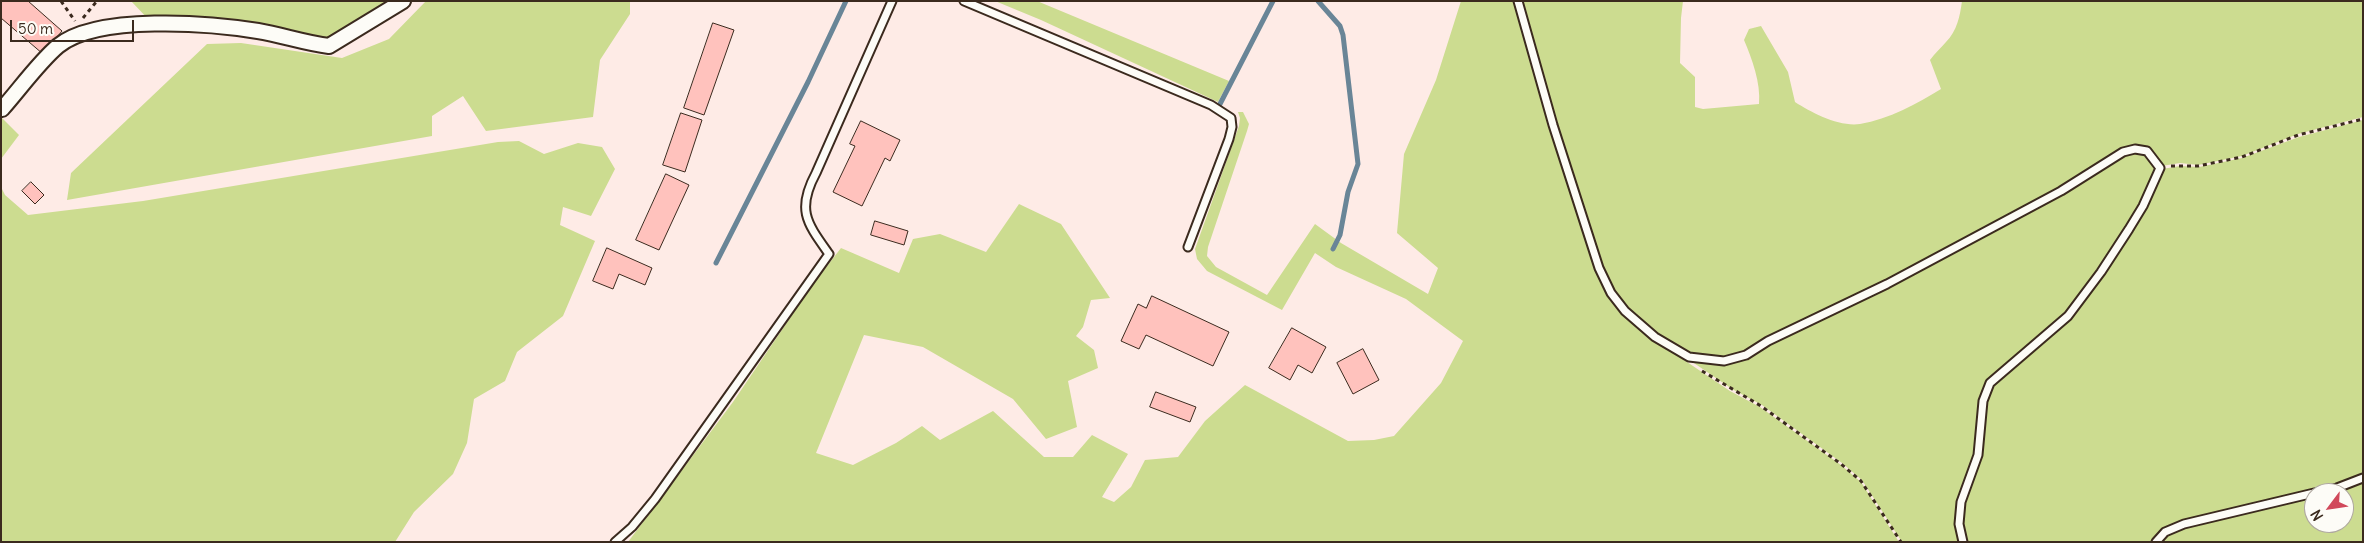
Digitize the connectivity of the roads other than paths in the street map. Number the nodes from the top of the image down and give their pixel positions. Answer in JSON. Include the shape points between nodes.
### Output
{"nodes":[{"id":1,"x":402,"y":1,"type":"edge"},
{"id":2,"x":892,"y":1,"type":"edge"},
{"id":3,"x":964,"y":1,"type":"edge"},
{"id":4,"x":1518,"y":1,"type":"edge"},
{"id":5,"x":2,"y":109,"type":"edge"},
{"id":6,"x":1188,"y":247,"type":"dead end"},
{"id":7,"x":2363,"y":478,"type":"edge"},
{"id":8,"x":2350,"y":483,"type":"edge"},
{"id":9,"x":2304,"y":495,"type":"edge"},
{"id":10,"x":615,"y":542,"type":"edge"},
{"id":11,"x":1963,"y":542,"type":"edge"},
{"id":12,"x":2156,"y":542,"type":"edge"}],
"edges":[{"from":1,"to":5,"type":"street","via":[[329,46],[258,31],[195,26],[149,24],[112,26],[84,32],[58,46]]},
{"from":2,"to":10,"type":"lane","via":[[806,191],[804,212],[829,254],[655,499]]},
{"from":3,"to":6,"type":"lane","via":[[1211,105],[1231,118],[1229,139]]},
{"from":4,"to":11,"type":"lane","via":[[1553,125],[1599,268],[1611,293],[1625,311],[1655,337],[1689,357],[1724,361],[1746,355],[2061,191],[2123,152],[2147,151],[2160,168],[2151,190],[2101,272],[2068,316],[1990,383],[1983,400],[1978,455],[1961,502],[1959,524]]},
{"from":7,"to":8,"type":"lane"},
{"from":9,"to":12,"type":"lane","via":[[2184,524],[2165,532]]}]}
